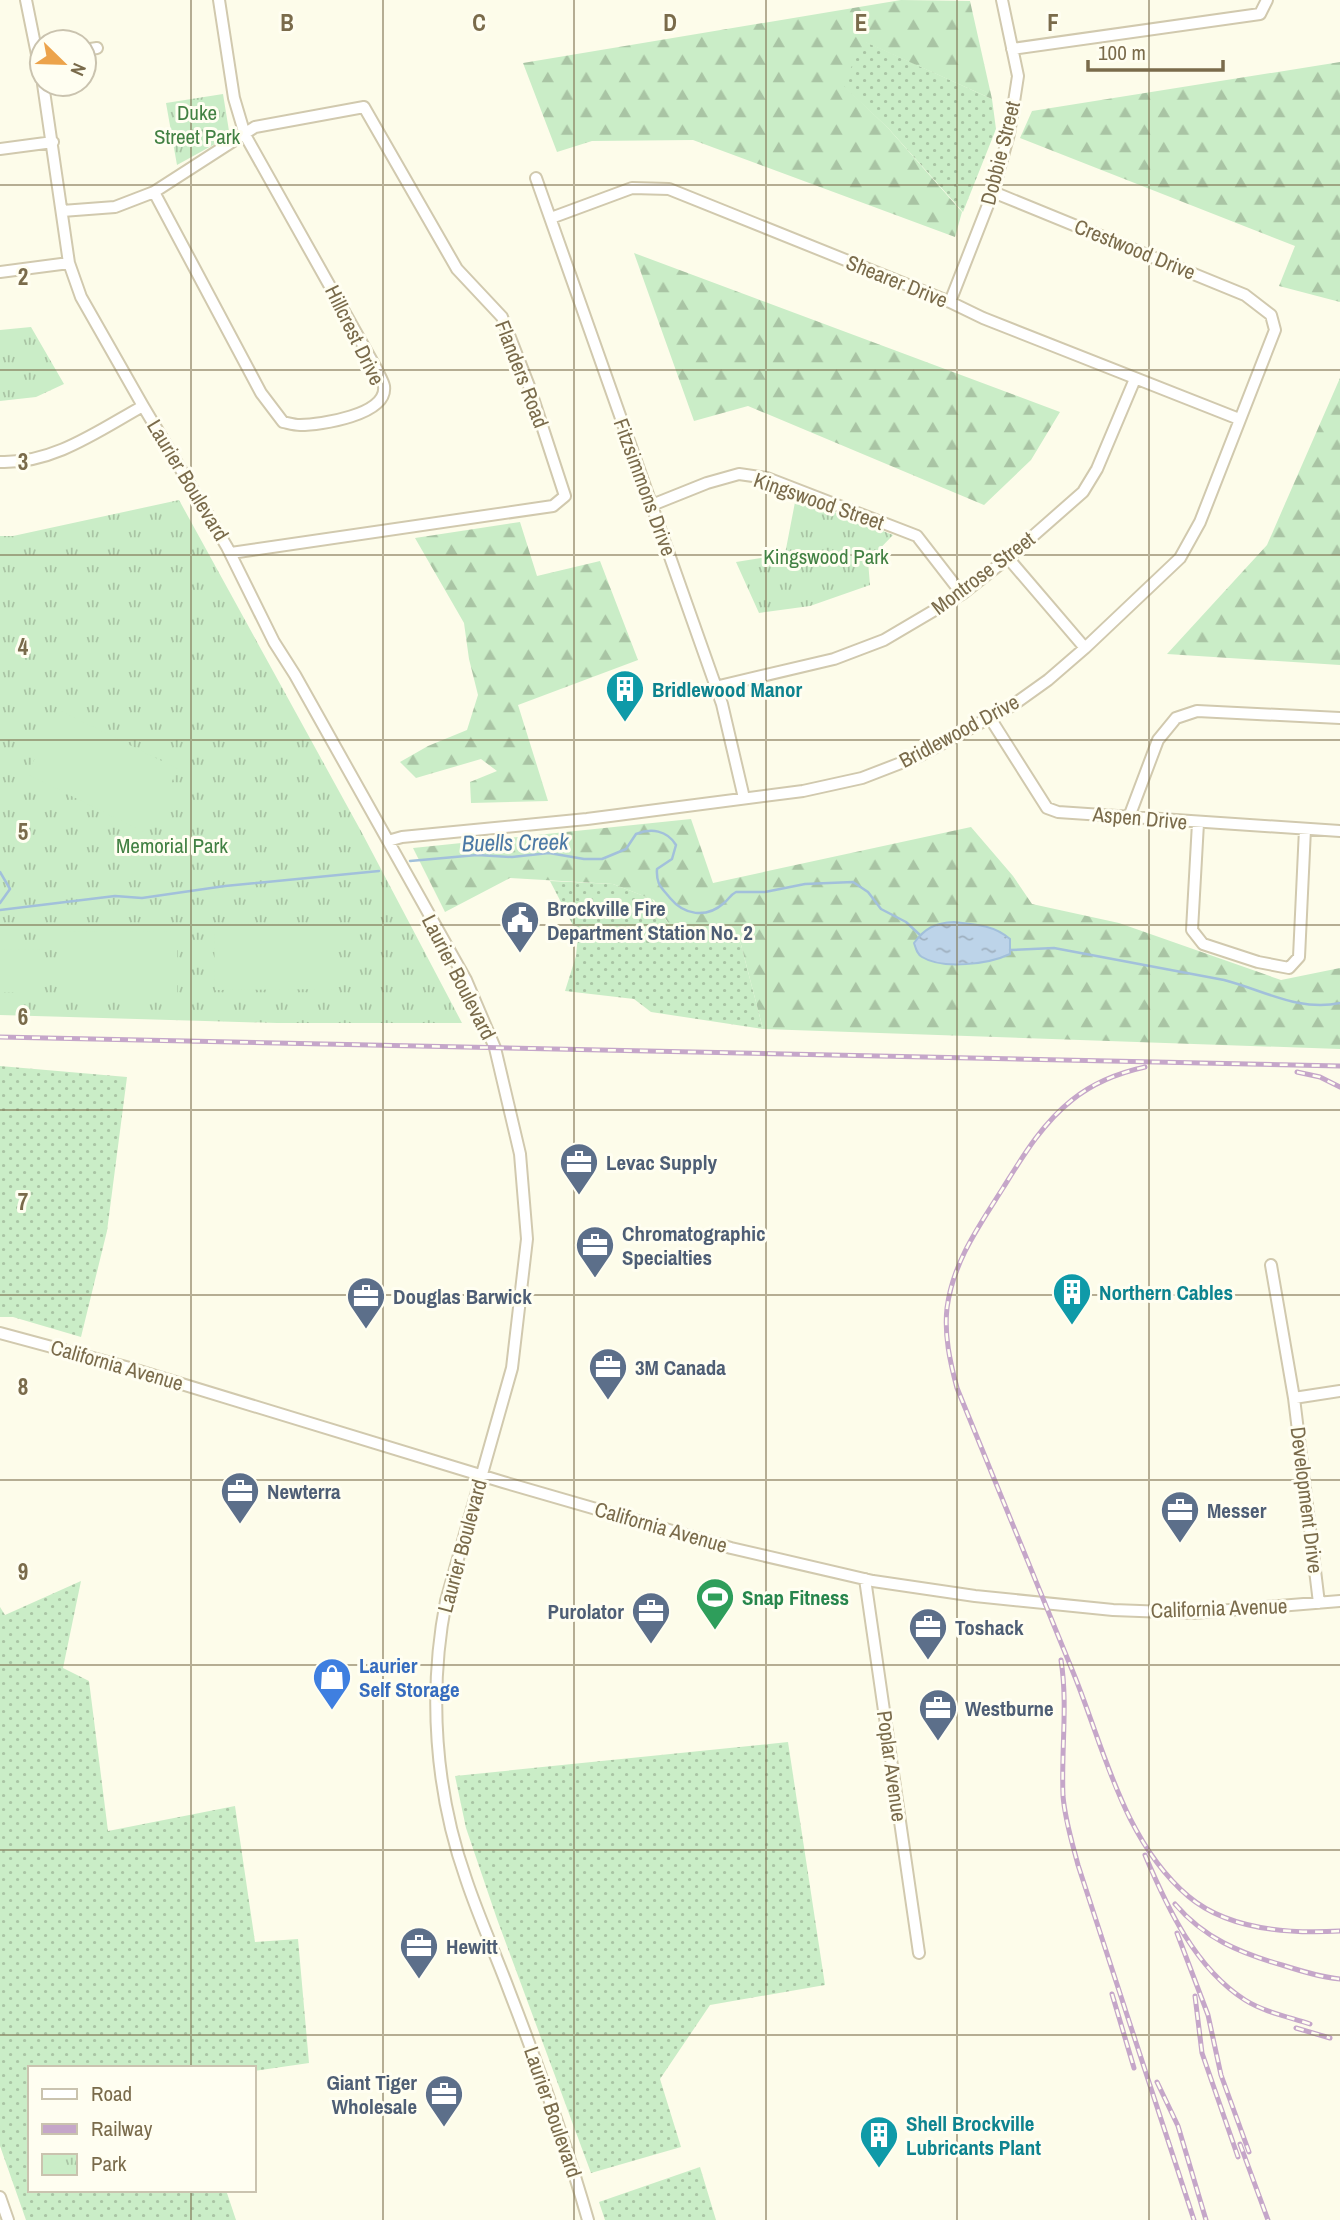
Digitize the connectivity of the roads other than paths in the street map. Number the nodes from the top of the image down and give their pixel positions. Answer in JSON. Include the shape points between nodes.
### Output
{"nodes":[{"id":1,"x":26,"y":0,"type":"edge"},
{"id":2,"x":219,"y":0,"type":"edge"},
{"id":3,"x":1002,"y":0,"type":"edge"},
{"id":4,"x":1266,"y":0,"type":"edge"},
{"id":5,"x":33,"y":28,"type":"edge"},
{"id":6,"x":1012,"y":49,"type":"junction"},
{"id":7,"x":45,"y":98,"type":"edge"},
{"id":8,"x":245,"y":135,"type":"junction"},
{"id":9,"x":53,"y":142,"type":"junction"},
{"id":10,"x":0,"y":149,"type":"edge"},
{"id":11,"x":536,"y":178,"type":"dead end"},
{"id":12,"x":154,"y":192,"type":"junction"},
{"id":13,"x":993,"y":192,"type":"junction"},
{"id":14,"x":62,"y":212,"type":"junction"},
{"id":15,"x":551,"y":218,"type":"junction"},
{"id":16,"x":69,"y":263,"type":"junction"},
{"id":17,"x":0,"y":272,"type":"edge"},
{"id":18,"x":950,"y":302,"type":"junction"},
{"id":19,"x":1271,"y":315,"type":"joint"},
{"id":20,"x":1135,"y":379,"type":"junction"},
{"id":21,"x":143,"y":406,"type":"junction"},
{"id":22,"x":1239,"y":419,"type":"junction"},
{"id":23,"x":0,"y":462,"type":"edge"},
{"id":24,"x":652,"y":505,"type":"junction"},
{"id":25,"x":231,"y":553,"type":"junction"},
{"id":26,"x":1008,"y":558,"type":"junction"},
{"id":27,"x":962,"y":594,"type":"junction"},
{"id":28,"x":1086,"y":648,"type":"junction"},
{"id":29,"x":715,"y":687,"type":"junction"},
{"id":30,"x":990,"y":718,"type":"junction"},
{"id":31,"x":1340,"y":718,"type":"edge"},
{"id":32,"x":744,"y":798,"type":"junction"},
{"id":33,"x":1129,"y":817,"type":"junction"},
{"id":34,"x":1198,"y":823,"type":"junction"},
{"id":35,"x":1306,"y":829,"type":"junction"},
{"id":36,"x":1340,"y":831,"type":"edge"},
{"id":37,"x":388,"y":841,"type":"junction"},
{"id":38,"x":1271,"y":1265,"type":"dead end"},
{"id":39,"x":0,"y":1333,"type":"edge"},
{"id":40,"x":1340,"y":1391,"type":"edge"},
{"id":41,"x":1294,"y":1398,"type":"junction"},
{"id":42,"x":481,"y":1475,"type":"junction"},
{"id":43,"x":866,"y":1579,"type":"junction"},
{"id":44,"x":1340,"y":1601,"type":"edge"},
{"id":45,"x":1319,"y":1603,"type":"junction"},
{"id":46,"x":919,"y":1953,"type":"dead end"},
{"id":47,"x":0,"y":2197,"type":"edge"},
{"id":48,"x":8,"y":2220,"type":"edge"},
{"id":49,"x":588,"y":2220,"type":"edge"}],
"edges":[{"from":1,"to":5,"type":"street"},
{"from":2,"to":8,"type":"street","via":[[234,98]]},
{"from":3,"to":6,"type":"street","name":"Dobbie Street"},
{"from":4,"to":6,"type":"street","via":[[1260,14]]},
{"from":6,"to":13,"type":"street","name":"Dobbie Street","via":[[1018,76]]},
{"from":7,"to":9,"type":"street","name":"Laurier Boulevard"},
{"from":8,"to":12,"type":"street","name":"Flanders Road"},
{"from":8,"to":12,"type":"street","name":"Hillcrest Drive","via":[[381,378],[382,398],[372,409],[357,416],[299,425],[283,422],[261,393]]},
{"from":8,"to":25,"type":"street","name":"Flanders Road","via":[[255,127],[364,107],[457,269],[502,317],[565,496],[553,506]]},
{"from":9,"to":10,"type":"street"},
{"from":9,"to":14,"type":"street","name":"Laurier Boulevard"},
{"from":11,"to":15,"type":"street","name":"Fitzsimmons Drive"},
{"from":12,"to":14,"type":"street","name":"Flanders Road","via":[[115,207]]},
{"from":13,"to":18,"type":"street","name":"Dobbie Street"},
{"from":13,"to":19,"type":"street","name":"Crestwood Drive","via":[[1245,295]]},
{"from":14,"to":16,"type":"street","name":"Laurier Boulevard"},
{"from":15,"to":18,"type":"street","name":"Shearer Drive","via":[[632,188],[669,189]]},
{"from":15,"to":24,"type":"street","name":"Fitzsimmons Drive"},
{"from":16,"to":17,"type":"street"},
{"from":16,"to":21,"type":"street","name":"Laurier Boulevard","via":[[81,297]]},
{"from":18,"to":20,"type":"street","name":"Shearer Drive"},
{"from":19,"to":22,"type":"street","name":"Bridlewood Drive","via":[[1275,330]]},
{"from":20,"to":22,"type":"street","name":"Shearer Drive"},
{"from":20,"to":26,"type":"street","name":"Montrose Street","via":[[1083,492]]},
{"from":21,"to":23,"type":"street","via":[[69,448]]},
{"from":21,"to":25,"type":"street","name":"Laurier Boulevard"},
{"from":22,"to":28,"type":"street","name":"Bridlewood Drive","via":[[1200,522],[1180,558]]},
{"from":24,"to":27,"type":"street","name":"Kingswood Street","via":[[739,474],[767,478],[917,536]]},
{"from":24,"to":29,"type":"street","name":"Fitzsimmons Drive"},
{"from":25,"to":37,"type":"street","name":"Laurier Boulevard","via":[[274,642]]},
{"from":26,"to":27,"type":"street","name":"Montrose Street"},
{"from":26,"to":28,"type":"street"},
{"from":27,"to":29,"type":"street","name":"Montrose Street","via":[[872,645],[834,659]]},
{"from":28,"to":30,"type":"street","name":"Bridlewood Drive"},
{"from":29,"to":32,"type":"street","name":"Fitzsimmons Drive"},
{"from":30,"to":32,"type":"street","name":"Bridlewood Drive","via":[[919,756],[862,778]]},
{"from":30,"to":33,"type":"street","name":"Aspen Drive","via":[[1047,808]]},
{"from":31,"to":33,"type":"street","via":[[1197,711],[1176,718],[1158,740]]},
{"from":32,"to":37,"type":"street","name":"Bridlewood Drive"},
{"from":33,"to":34,"type":"street","name":"Aspen Drive"},
{"from":34,"to":35,"type":"street","name":"Aspen Drive"},
{"from":34,"to":35,"type":"street","via":[[1192,930],[1203,944],[1289,968],[1299,957]]},
{"from":35,"to":36,"type":"street","name":"Aspen Drive"},
{"from":37,"to":42,"type":"street","name":"Laurier Boulevard","via":[[466,980],[495,1048],[520,1154],[527,1239],[514,1357]]},
{"from":38,"to":41,"type":"street","name":"Development Drive"},
{"from":39,"to":42,"type":"street","name":"California Avenue"},
{"from":40,"to":41,"type":"street","name":"Development Drive"},
{"from":41,"to":45,"type":"street","name":"Development Drive"},
{"from":42,"to":43,"type":"street","name":"California Avenue","via":[[731,1548]]},
{"from":42,"to":49,"type":"street","name":"Laurier Boulevard","via":[[439,1638],[438,1751],[465,1879],[532,2051]]},
{"from":43,"to":45,"type":"street","name":"California Avenue","via":[[1113,1610],[1193,1613]]},
{"from":43,"to":46,"type":"street","name":"Poplar Avenue"},
{"from":44,"to":45,"type":"street","name":"California Avenue"},
{"from":47,"to":48,"type":"street"}]}
